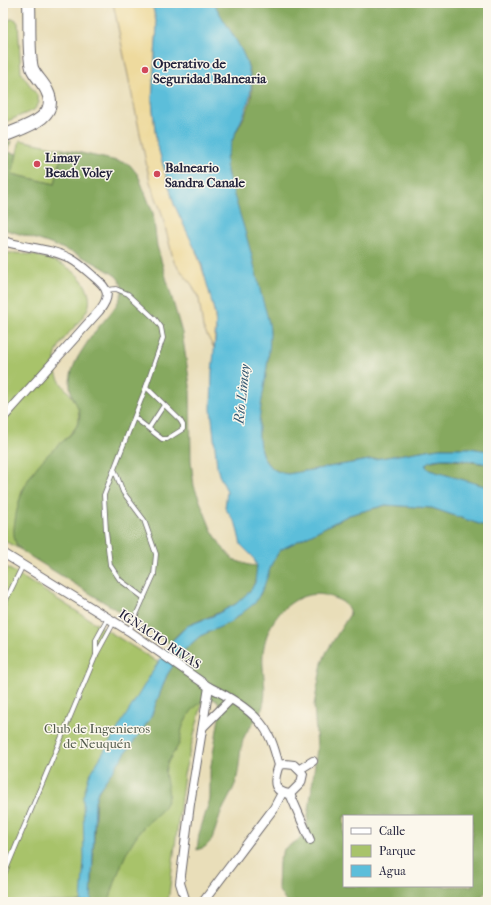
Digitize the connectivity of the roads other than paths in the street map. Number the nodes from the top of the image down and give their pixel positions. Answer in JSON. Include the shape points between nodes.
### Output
{"nodes":[{"id":1,"x":22,"y":3,"type":"edge"},
{"id":2,"x":29,"y":3,"type":"edge"},
{"id":3,"x":3,"y":129,"type":"edge"},
{"id":4,"x":3,"y":136,"type":"edge"},
{"id":5,"x":3,"y":241,"type":"edge"},
{"id":6,"x":106,"y":290,"type":"junction"},
{"id":7,"x":146,"y":388,"type":"junction"},
{"id":8,"x":164,"y":405,"type":"junction"},
{"id":9,"x":3,"y":418,"type":"edge"},
{"id":10,"x":135,"y":418,"type":"junction"},
{"id":11,"x":149,"y":428,"type":"junction"},
{"id":12,"x":115,"y":471,"type":"junction"},
{"id":13,"x":3,"y":553,"type":"edge"},
{"id":14,"x":23,"y":565,"type":"junction"},
{"id":15,"x":144,"y":598,"type":"junction"},
{"id":16,"x":3,"y":606,"type":"edge"},
{"id":17,"x":111,"y":620,"type":"junction"},
{"id":18,"x":129,"y":631,"type":"junction"},
{"id":19,"x":96,"y":655,"type":"junction"},
{"id":20,"x":209,"y":687,"type":"junction"},
{"id":21,"x":230,"y":700,"type":"junction"},
{"id":22,"x":204,"y":727,"type":"junction"},
{"id":23,"x":314,"y":761,"type":"dead end"},
{"id":24,"x":279,"y":765,"type":"junction"},
{"id":25,"x":300,"y":769,"type":"junction"},
{"id":26,"x":286,"y":793,"type":"junction"},
{"id":27,"x":310,"y":840,"type":"dead end"},
{"id":28,"x":3,"y":877,"type":"edge"},
{"id":29,"x":186,"y":902,"type":"edge"},
{"id":30,"x":203,"y":902,"type":"edge"}],
"edges":[{"from":1,"to":3,"type":"street","via":[[25,67],[42,94],[44,104],[36,114]]},
{"from":2,"to":4,"type":"street","via":[[32,68],[48,93],[50,106],[41,119]]},
{"from":5,"to":6,"type":"street","via":[[72,259],[101,282]]},
{"from":6,"to":7,"type":"lane","via":[[116,288],[128,294],[161,327],[163,338]]},
{"from":6,"to":9,"type":"street","via":[[107,300],[99,311]]},
{"from":7,"to":8,"type":"lane"},
{"from":7,"to":10,"type":"lane"},
{"from":8,"to":11,"type":"lane"},
{"from":8,"to":11,"type":"lane","via":[[183,424],[183,429],[167,439],[162,439]]},
{"from":10,"to":11,"type":"lane"},
{"from":10,"to":12,"type":"lane"},
{"from":12,"to":15,"type":"lane","via":[[123,492],[144,520],[156,554],[154,575]]},
{"from":12,"to":15,"type":"lane","via":[[104,495],[110,565],[120,580]]},
{"from":13,"to":14,"type":"street","name":"IGNACIO RIVAS"},
{"from":14,"to":16,"type":"lane"},
{"from":14,"to":17,"type":"street","name":"IGNACIO RIVAS"},
{"from":15,"to":18,"type":"lane"},
{"from":17,"to":18,"type":"street","name":"IGNACIO RIVAS"},
{"from":17,"to":19,"type":"lane"},
{"from":17,"to":19,"type":"lane","via":[[96,640]]},
{"from":18,"to":20,"type":"street","name":"IGNACIO RIVAS"},
{"from":19,"to":28,"type":"lane"},
{"from":20,"to":21,"type":"street","name":"IGNACIO RIVAS"},
{"from":20,"to":22,"type":"street"},
{"from":21,"to":22,"type":"street"},
{"from":21,"to":24,"type":"street","name":"IGNACIO RIVAS","via":[[260,723],[269,735]]},
{"from":22,"to":29,"type":"street","via":[[194,773],[180,883]]},
{"from":23,"to":25,"type":"street"},
{"from":24,"to":25,"type":"street","via":[[294,765]]},
{"from":24,"to":26,"type":"street","via":[[275,777],[276,785],[278,790]]},
{"from":25,"to":26,"type":"street","via":[[303,774],[301,782]]},
{"from":26,"to":27,"type":"street"},
{"from":26,"to":30,"type":"street"}]}
